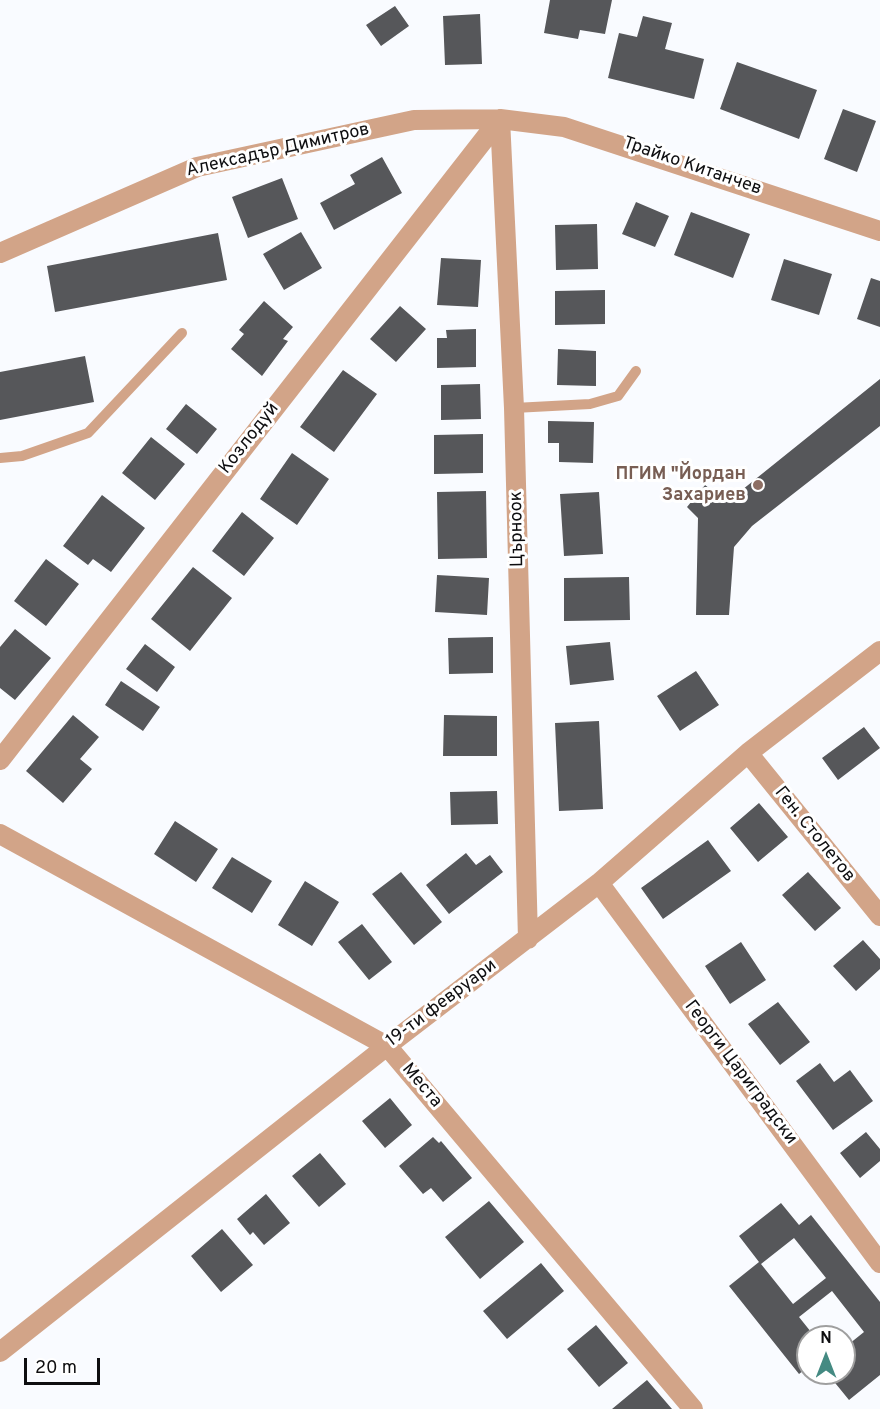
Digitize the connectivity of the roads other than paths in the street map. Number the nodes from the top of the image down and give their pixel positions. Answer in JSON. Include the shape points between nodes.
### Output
{"nodes":[{"id":1,"x":500,"y":119,"type":"junction"},
{"id":2,"x":880,"y":231,"type":"edge"},
{"id":3,"x":0,"y":253,"type":"edge"},
{"id":4,"x":182,"y":333,"type":"dead end"},
{"id":5,"x":636,"y":371,"type":"dead end"},
{"id":6,"x":514,"y":408,"type":"junction"},
{"id":7,"x":0,"y":458,"type":"edge"},
{"id":8,"x":880,"y":651,"type":"edge"},
{"id":9,"x":748,"y":753,"type":"junction"},
{"id":10,"x":0,"y":760,"type":"edge"},
{"id":11,"x":0,"y":834,"type":"edge"},
{"id":12,"x":599,"y":883,"type":"junction"},
{"id":13,"x":880,"y":916,"type":"edge"},
{"id":14,"x":528,"y":939,"type":"junction"},
{"id":15,"x":387,"y":1046,"type":"junction"},
{"id":16,"x":880,"y":1263,"type":"edge"},
{"id":17,"x":0,"y":1352,"type":"edge"},
{"id":18,"x":693,"y":1409,"type":"edge"}],
"edges":[{"from":1,"to":2,"type":"street","name":"Трайко Китанчев","via":[[575,130]]},
{"from":1,"to":3,"type":"street","name":"Алексадър Димитров","via":[[414,120],[197,166]]},
{"from":1,"to":6,"type":"street","name":"Църноок"},
{"from":1,"to":10,"type":"street","name":"Козлодуй"},
{"from":4,"to":7,"type":"lane","via":[[88,433],[22,456]]},
{"from":5,"to":6,"type":"lane","via":[[618,396],[590,404]]},
{"from":6,"to":14,"type":"street","name":"Църноок"},
{"from":8,"to":9,"type":"street","name":"19-ти февруари"},
{"from":9,"to":12,"type":"street","name":"19-ти февруари"},
{"from":9,"to":13,"type":"street","name":"Ген. Столетов"},
{"from":11,"to":15,"type":"street","name":"Места"},
{"from":12,"to":14,"type":"street","name":"19-ти февруари"},
{"from":12,"to":16,"type":"street","name":"Георги Цариградски"},
{"from":14,"to":15,"type":"street","name":"19-ти февруари"},
{"from":15,"to":17,"type":"street","name":"19-ти февруари"},
{"from":15,"to":18,"type":"street","name":"Места"}]}
